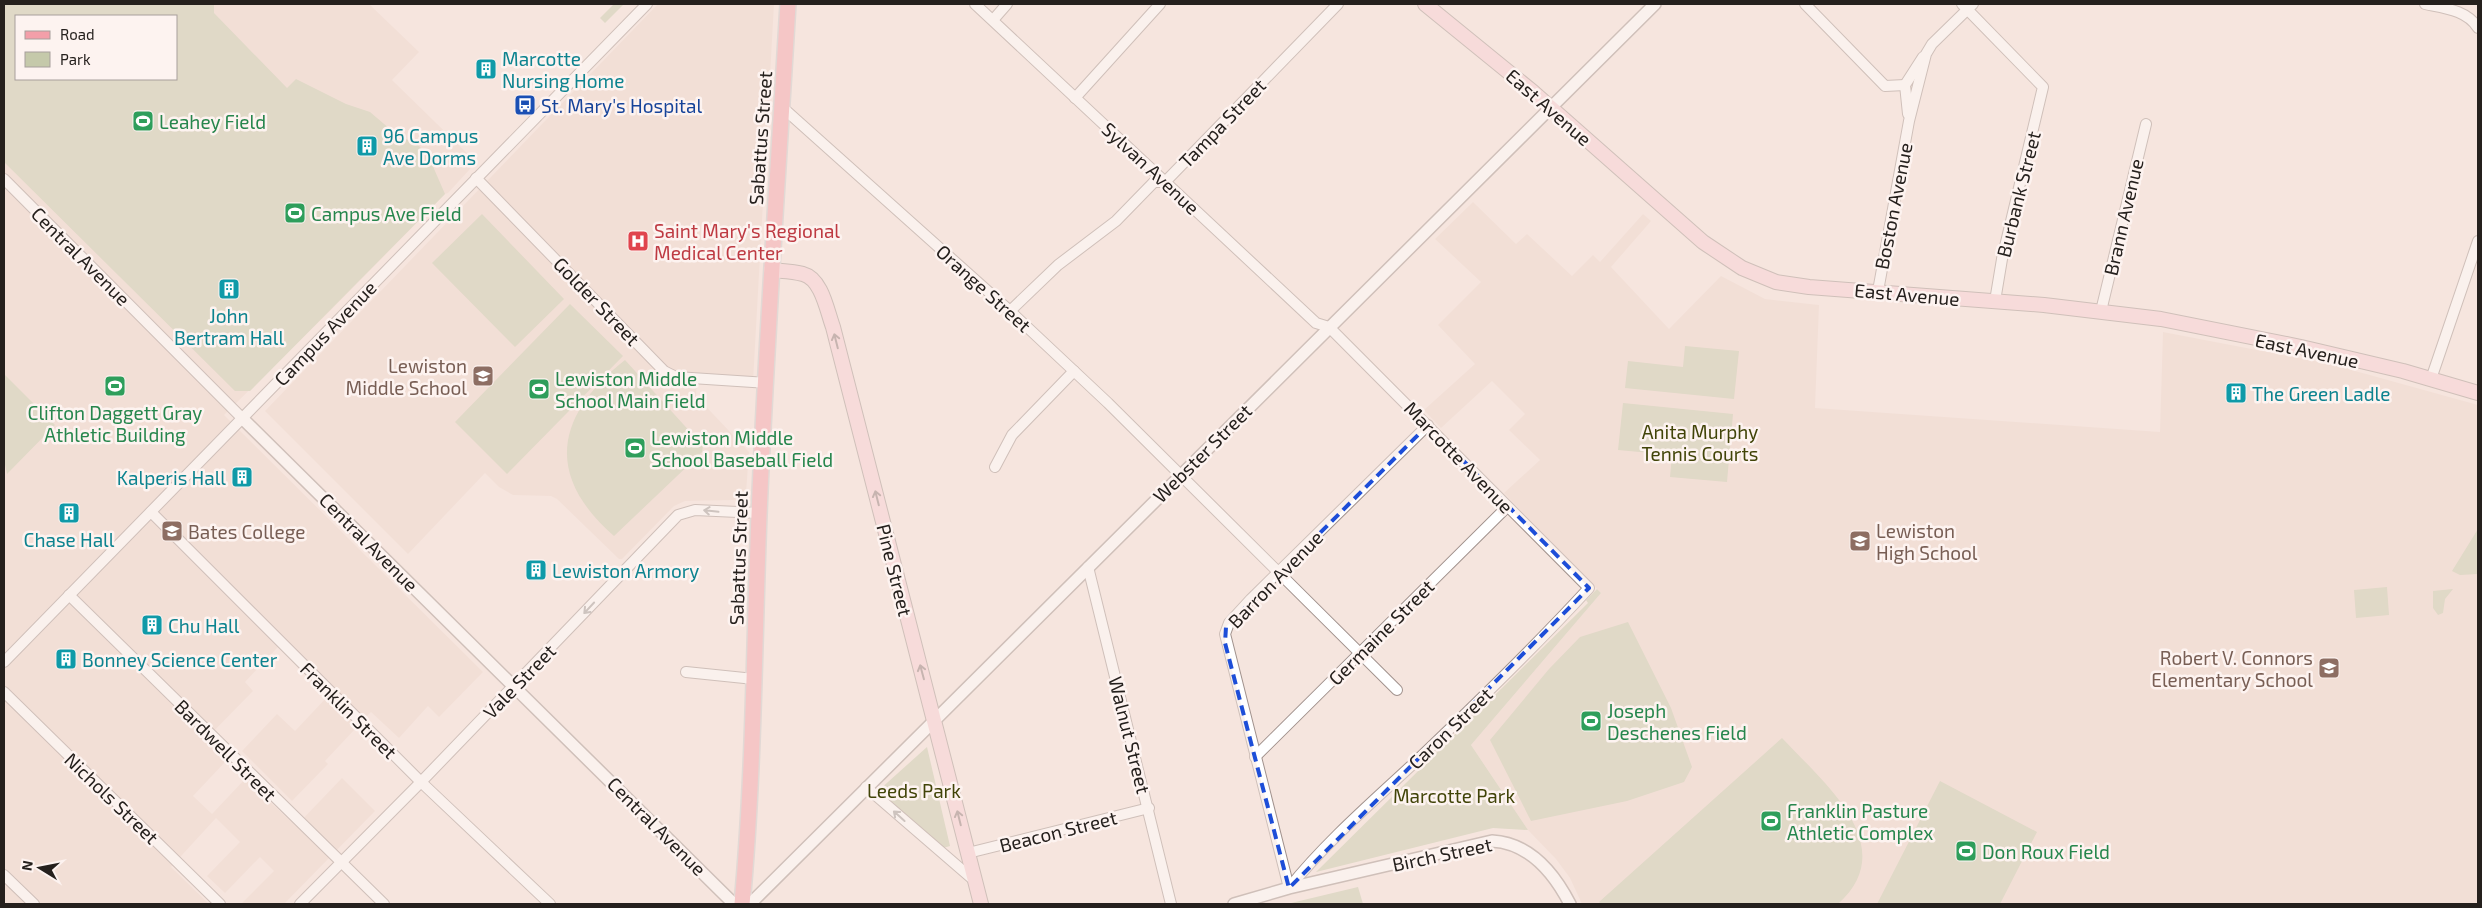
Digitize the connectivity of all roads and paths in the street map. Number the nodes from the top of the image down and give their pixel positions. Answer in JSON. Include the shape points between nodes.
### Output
{"nodes":[{"id":1,"x":647,"y":4,"type":"edge"},
{"id":2,"x":788,"y":4,"type":"edge"},
{"id":3,"x":975,"y":4,"type":"edge"},
{"id":4,"x":1007,"y":4,"type":"edge"},
{"id":5,"x":1160,"y":4,"type":"edge"},
{"id":6,"x":1338,"y":4,"type":"edge"},
{"id":7,"x":1425,"y":4,"type":"edge"},
{"id":8,"x":1655,"y":4,"type":"edge"},
{"id":9,"x":1805,"y":4,"type":"edge"},
{"id":10,"x":2425,"y":4,"type":"edge"},
{"id":11,"x":1967,"y":6,"type":"edge"},
{"id":12,"x":993,"y":20,"type":"junction"},
{"id":13,"x":2478,"y":28,"type":"edge"},
{"id":14,"x":1926,"y":54,"type":"junction"},
{"id":15,"x":1905,"y":85,"type":"junction"},
{"id":16,"x":1075,"y":98,"type":"junction"},
{"id":17,"x":782,"y":107,"type":"junction"},
{"id":18,"x":1550,"y":107,"type":"junction"},
{"id":19,"x":1909,"y":121,"type":"junction"},
{"id":20,"x":2146,"y":124,"type":"dead end"},
{"id":21,"x":476,"y":178,"type":"junction"},
{"id":22,"x":4,"y":179,"type":"edge"},
{"id":23,"x":1165,"y":182,"type":"junction"},
{"id":24,"x":2478,"y":241,"type":"edge"},
{"id":25,"x":772,"y":270,"type":"junction"},
{"id":26,"x":1878,"y":291,"type":"junction"},
{"id":27,"x":1995,"y":301,"type":"junction"},
{"id":28,"x":1010,"y":311,"type":"junction"},
{"id":29,"x":2101,"y":311,"type":"junction"},
{"id":30,"x":1329,"y":327,"type":"junction"},
{"id":31,"x":1074,"y":371,"type":"junction"},
{"id":32,"x":2431,"y":379,"type":"junction"},
{"id":33,"x":767,"y":383,"type":"junction"},
{"id":34,"x":2478,"y":393,"type":"edge"},
{"id":35,"x":242,"y":418,"type":"junction"},
{"id":36,"x":1428,"y":425,"type":"junction"},
{"id":37,"x":995,"y":467,"type":"dead end"},
{"id":38,"x":1181,"y":474,"type":"junction"},
{"id":39,"x":1507,"y":507,"type":"junction"},
{"id":40,"x":151,"y":512,"type":"junction"},
{"id":41,"x":759,"y":514,"type":"junction"},
{"id":42,"x":1088,"y":567,"type":"junction"},
{"id":43,"x":1280,"y":572,"type":"junction"},
{"id":44,"x":1589,"y":588,"type":"joint"},
{"id":45,"x":69,"y":596,"type":"junction"},
{"id":46,"x":1360,"y":653,"type":"junction"},
{"id":47,"x":4,"y":662,"type":"edge"},
{"id":48,"x":686,"y":672,"type":"dead end"},
{"id":49,"x":754,"y":679,"type":"junction"},
{"id":50,"x":515,"y":685,"type":"junction"},
{"id":51,"x":1397,"y":690,"type":"dead end"},
{"id":52,"x":4,"y":692,"type":"edge"},
{"id":53,"x":934,"y":719,"type":"junction"},
{"id":54,"x":1254,"y":757,"type":"junction"},
{"id":55,"x":421,"y":782,"type":"junction"},
{"id":56,"x":866,"y":786,"type":"junction"},
{"id":57,"x":1149,"y":808,"type":"junction"},
{"id":58,"x":968,"y":853,"type":"junction"},
{"id":59,"x":341,"y":863,"type":"junction"},
{"id":60,"x":4,"y":875,"type":"edge"},
{"id":61,"x":976,"y":882,"type":"junction"},
{"id":62,"x":1289,"y":888,"type":"junction"},
{"id":63,"x":34,"y":904,"type":"edge"},
{"id":64,"x":220,"y":904,"type":"edge"},
{"id":65,"x":300,"y":904,"type":"edge"},
{"id":66,"x":384,"y":904,"type":"edge"},
{"id":67,"x":550,"y":904,"type":"edge"},
{"id":68,"x":734,"y":904,"type":"edge"},
{"id":69,"x":742,"y":904,"type":"edge"},
{"id":70,"x":750,"y":904,"type":"edge"},
{"id":71,"x":981,"y":904,"type":"edge"},
{"id":72,"x":1171,"y":904,"type":"edge"},
{"id":73,"x":1234,"y":904,"type":"edge"},
{"id":74,"x":1570,"y":904,"type":"edge"}],
"edges":[{"from":1,"to":21,"type":"street","name":"Campus Avenue"},
{"from":2,"to":17,"type":"main road","name":"Sabattus Street"},
{"from":3,"to":12,"type":"street","name":"Sylvan Avenue"},
{"from":4,"to":12,"type":"street"},
{"from":5,"to":16,"type":"street"},
{"from":6,"to":23,"type":"street","name":"Tampa Street"},
{"from":7,"to":18,"type":"main road","name":"East Avenue"},
{"from":8,"to":18,"type":"street","name":"Webster Street"},
{"from":9,"to":15,"type":"street","via":[[1885,86]]},
{"from":10,"to":13,"type":"street","via":[[2464,14]]},
{"from":11,"to":14,"type":"street","name":"Boston Avenue"},
{"from":11,"to":27,"type":"street","name":"Burbank Street","via":[[2043,87],[2002,258]]},
{"from":12,"to":16,"type":"street","name":"Sylvan Avenue"},
{"from":14,"to":15,"type":"street","name":"Boston Avenue"},
{"from":14,"to":19,"type":"street","name":"Boston Avenue"},
{"from":15,"to":19,"type":"street","name":"Boston Avenue"},
{"from":16,"to":23,"type":"street","name":"Sylvan Avenue"},
{"from":17,"to":25,"type":"main road","name":"Sabattus Street"},
{"from":17,"to":28,"type":"street","name":"Orange Street"},
{"from":18,"to":26,"type":"main road","name":"East Avenue","via":[[1703,242],[1742,268],[1776,282]]},
{"from":18,"to":30,"type":"street","name":"Webster Street"},
{"from":19,"to":26,"type":"street","name":"Boston Avenue"},
{"from":20,"to":29,"type":"street","name":"Brann Avenue"},
{"from":21,"to":33,"type":"street","name":"Golder Street","via":[[664,371],[676,377]]},
{"from":21,"to":35,"type":"street","name":"Campus Avenue"},
{"from":22,"to":35,"type":"street","name":"Central Avenue"},
{"from":23,"to":28,"type":"street","name":"Tampa Street","via":[[1154,182],[1116,221],[1058,265]]},
{"from":23,"to":30,"type":"street","name":"Sylvan Avenue","via":[[1316,323]]},
{"from":24,"to":32,"type":"street"},
{"from":25,"to":33,"type":"main road","name":"Sabattus Street"},
{"from":53,"to":25,"type":"main road","name":"Pine Street","one_way":true,"via":[[832,327],[820,293],[804,274]]},
{"from":26,"to":27,"type":"main road","name":"East Avenue"},
{"from":27,"to":29,"type":"main road","name":"East Avenue"},
{"from":28,"to":31,"type":"street","name":"Orange Street"},
{"from":29,"to":32,"type":"main road","name":"East Avenue","via":[[2161,319],[2301,347]]},
{"from":30,"to":36,"type":"street","name":"Marcotte Avenue"},
{"from":30,"to":38,"type":"street","name":"Webster Street"},
{"from":31,"to":37,"type":"street","via":[[1012,435]]},
{"from":31,"to":38,"type":"street","name":"Orange Street"},
{"from":32,"to":34,"type":"main road","name":"East Avenue"},
{"from":33,"to":41,"type":"main road","name":"Sabattus Street"},
{"from":35,"to":40,"type":"street","name":"Campus Avenue"},
{"from":35,"to":50,"type":"street","name":"Central Avenue"},
{"from":36,"to":39,"type":"street","name":"Marcotte Avenue"},
{"from":36,"to":43,"type":"street","name":"Barron Avenue"},
{"from":38,"to":42,"type":"street","name":"Webster Street"},
{"from":38,"to":43,"type":"street","name":"Orange Street"},
{"from":39,"to":44,"type":"street","name":"Marcotte Avenue"},
{"from":39,"to":46,"type":"street","name":"Germaine Street"},
{"from":40,"to":45,"type":"street","name":"Campus Avenue"},
{"from":40,"to":55,"type":"street","name":"Franklin Street"},
{"from":41,"to":49,"type":"main road","name":"Sabattus Street"},
{"from":41,"to":50,"type":"street","name":"Vale Street","one_way":true,"via":[[694,510],[678,515]]},
{"from":42,"to":53,"type":"street","name":"Webster Street"},
{"from":42,"to":57,"type":"street","name":"Walnut Street"},
{"from":43,"to":46,"type":"street","name":"Orange Street"},
{"from":43,"to":54,"type":"street","name":"Barron Avenue","via":[[1229,623],[1224,634]]},
{"from":44,"to":62,"type":"street","name":"Caron Street"},
{"from":45,"to":47,"type":"street","name":"Campus Avenue"},
{"from":45,"to":59,"type":"street","name":"Bardwell Street"},
{"from":46,"to":51,"type":"street","name":"Orange Street"},
{"from":46,"to":54,"type":"street","name":"Germaine Street"},
{"from":48,"to":49,"type":"street"},
{"from":49,"to":69,"type":"main road","name":"Sabattus Street"},
{"from":50,"to":55,"type":"street","name":"Vale Street"},
{"from":50,"to":68,"type":"street","name":"Central Avenue"},
{"from":52,"to":64,"type":"street","name":"Nichols Street"},
{"from":53,"to":56,"type":"street","name":"Webster Street"},
{"from":58,"to":53,"type":"main road","name":"Pine Street","one_way":true},
{"from":54,"to":62,"type":"street","name":"Barron Avenue"},
{"from":55,"to":59,"type":"street","name":"Vale Street"},
{"from":55,"to":67,"type":"street","name":"Franklin Street"},
{"from":61,"to":56,"type":"street","one_way":true},
{"from":56,"to":70,"type":"street","name":"Webster Street"},
{"from":57,"to":58,"type":"street","name":"Beacon Street"},
{"from":57,"to":72,"type":"street","name":"Walnut Street"},
{"from":58,"to":61,"type":"main road","name":"Pine Street"},
{"from":59,"to":65,"type":"street","name":"Vale Street"},
{"from":59,"to":66,"type":"street","name":"Bardwell Street"},
{"from":60,"to":63,"type":"street"},
{"from":61,"to":71,"type":"main road","name":"Pine Street"},
{"from":62,"to":73,"type":"street","name":"Birch Street"},
{"from":62,"to":74,"type":"street","name":"Birch Street","via":[[1499,842],[1516,845],[1549,871]]}]}
